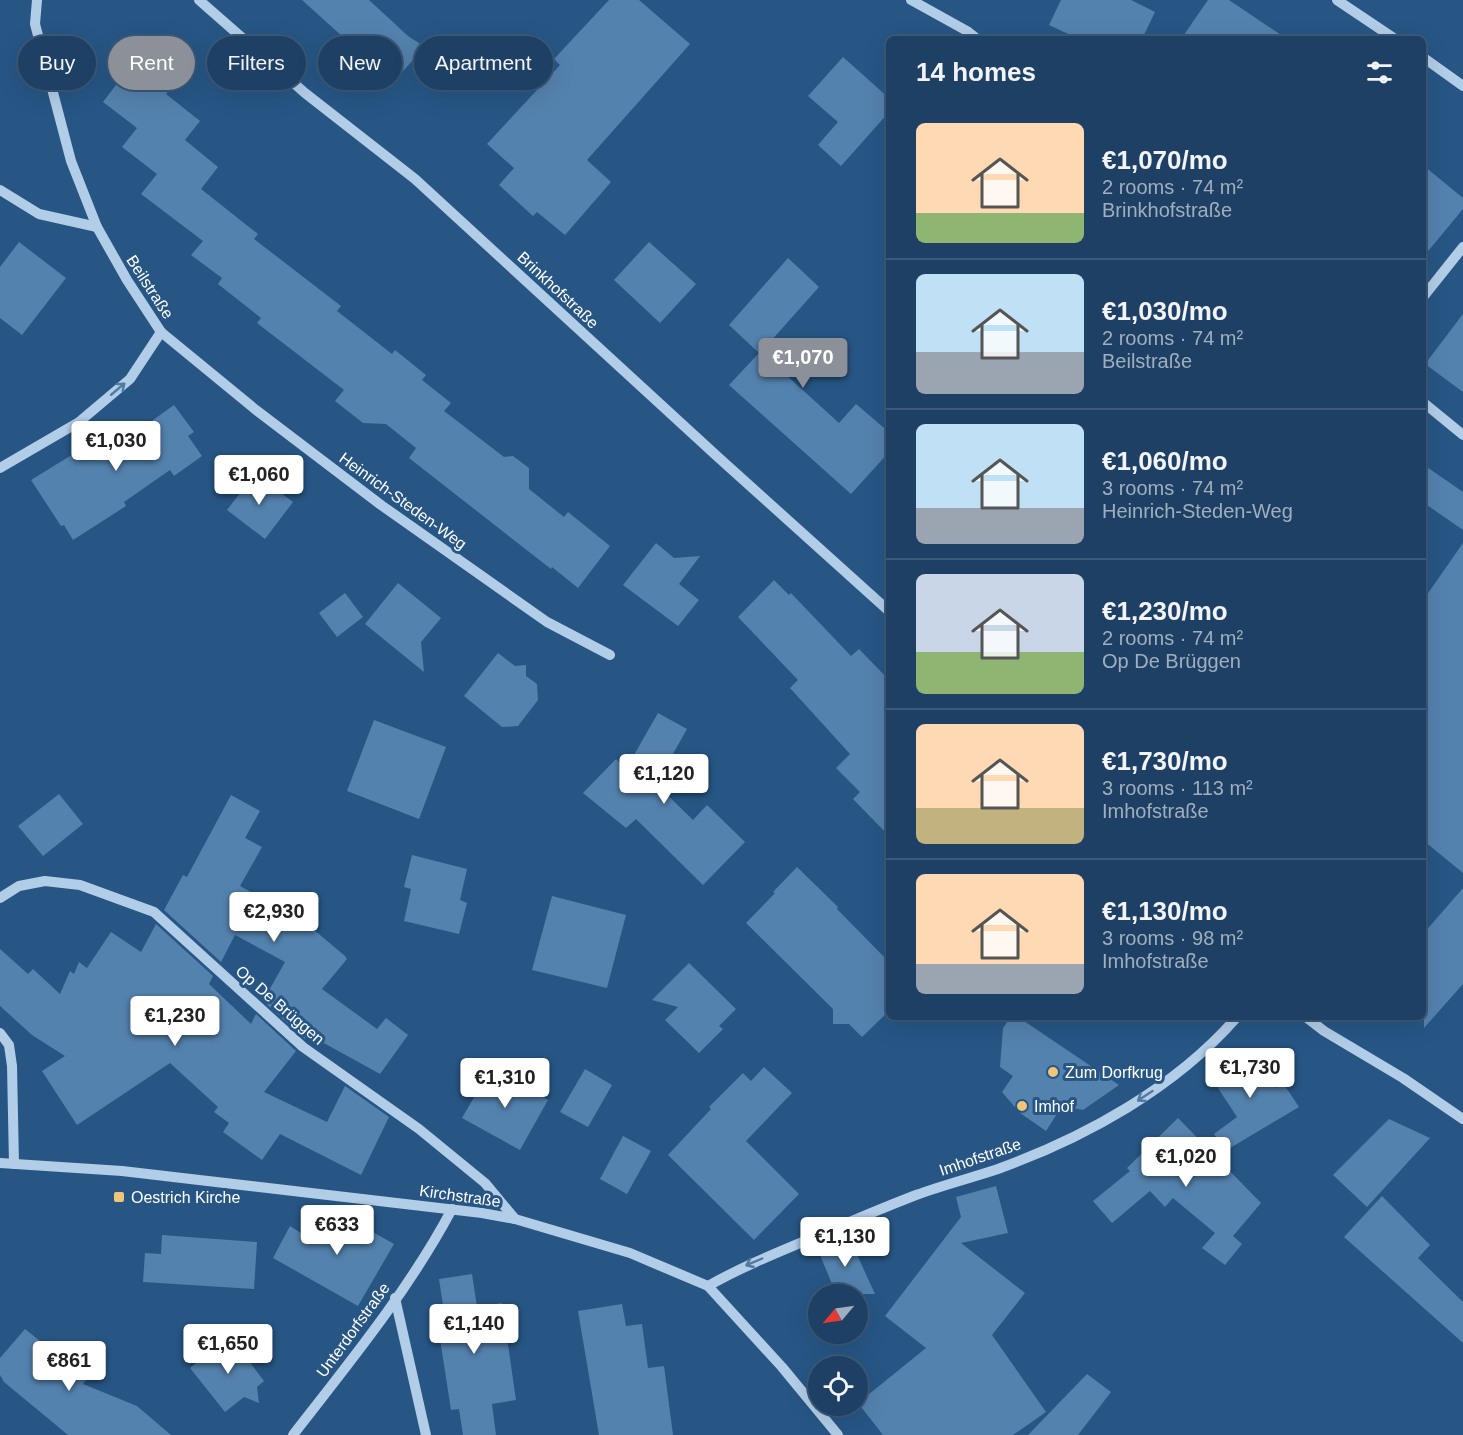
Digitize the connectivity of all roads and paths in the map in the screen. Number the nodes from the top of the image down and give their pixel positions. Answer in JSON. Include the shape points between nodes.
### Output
{"nodes":[{"id":1,"x":38,"y":0,"type":"edge"},
{"id":2,"x":199,"y":0,"type":"edge"},
{"id":3,"x":911,"y":0,"type":"edge"},
{"id":4,"x":1337,"y":0,"type":"edge"},
{"id":5,"x":973,"y":36,"type":"edge"},
{"id":6,"x":1391,"y":36,"type":"edge"},
{"id":7,"x":1426,"y":59,"type":"edge"},
{"id":8,"x":1463,"y":86,"type":"edge"},
{"id":9,"x":0,"y":190,"type":"edge"},
{"id":10,"x":97,"y":227,"type":"junction"},
{"id":11,"x":1463,"y":247,"type":"edge"},
{"id":12,"x":1426,"y":293,"type":"edge"},
{"id":13,"x":161,"y":332,"type":"junction"},
{"id":14,"x":1426,"y":405,"type":"edge"},
{"id":15,"x":1463,"y":435,"type":"edge"},
{"id":16,"x":0,"y":468,"type":"edge"},
{"id":17,"x":886,"y":608,"type":"edge"},
{"id":18,"x":610,"y":655,"type":"dead end"},
{"id":19,"x":0,"y":898,"type":"edge"},
{"id":20,"x":1234,"y":1020,"type":"edge"},
{"id":21,"x":1310,"y":1020,"type":"edge"},
{"id":22,"x":0,"y":1034,"type":"edge"},
{"id":23,"x":1463,"y":1119,"type":"edge"},
{"id":24,"x":0,"y":1163,"type":"edge"},
{"id":25,"x":14,"y":1164,"type":"junction"},
{"id":26,"x":452,"y":1209,"type":"junction"},
{"id":27,"x":515,"y":1219,"type":"junction"},
{"id":28,"x":708,"y":1286,"type":"junction"},
{"id":29,"x":395,"y":1298,"type":"junction"},
{"id":30,"x":293,"y":1435,"type":"edge"},
{"id":31,"x":426,"y":1435,"type":"edge"},
{"id":32,"x":838,"y":1435,"type":"edge"}],
"edges":[{"from":1,"to":10,"type":"street","name":"Beilstraße","via":[[35,24],[52,91],[71,161]]},
{"from":2,"to":17,"type":"street","name":"Brinkhofstraße","via":[[305,93],[415,179]]},
{"from":3,"to":5,"type":"street"},
{"from":4,"to":6,"type":"street"},
{"from":7,"to":8,"type":"street"},
{"from":9,"to":10,"type":"street","via":[[39,214]]},
{"from":10,"to":13,"type":"street","name":"Beilstraße"},
{"from":11,"to":12,"type":"street"},
{"from":16,"to":13,"type":"street","name":"Beilstraße","one_way":true,"via":[[96,408],[130,379]]},
{"from":13,"to":18,"type":"street","name":"Heinrich-Steden-Weg","via":[[381,505],[547,622]]},
{"from":14,"to":15,"type":"street"},
{"from":19,"to":27,"type":"street","name":"Op De Brüggen","via":[[19,885],[45,881],[80,885],[154,912],[303,1047],[419,1129],[485,1183]]},
{"from":20,"to":28,"type":"street","name":"Imhofstraße","one_way":true,"via":[[1184,1068],[1143,1097],[1050,1148],[916,1195],[739,1268]]},
{"from":21,"to":23,"type":"street"},
{"from":22,"to":25,"type":"street","via":[[9,1044],[12,1066]]},
{"from":24,"to":25,"type":"street","name":"Kirchstraße"},
{"from":25,"to":26,"type":"street","name":"Kirchstraße","via":[[122,1170]]},
{"from":26,"to":27,"type":"street","name":"Kirchstraße"},
{"from":26,"to":29,"type":"street","name":"Unterdorfstraße","via":[[430,1249]]},
{"from":27,"to":28,"type":"street","name":"Kirchstraße","via":[[630,1253]]},
{"from":28,"to":32,"type":"street","name":"Kirchstraße"},
{"from":29,"to":30,"type":"street","name":"Unterdorfstraße"},
{"from":29,"to":31,"type":"street"}]}
